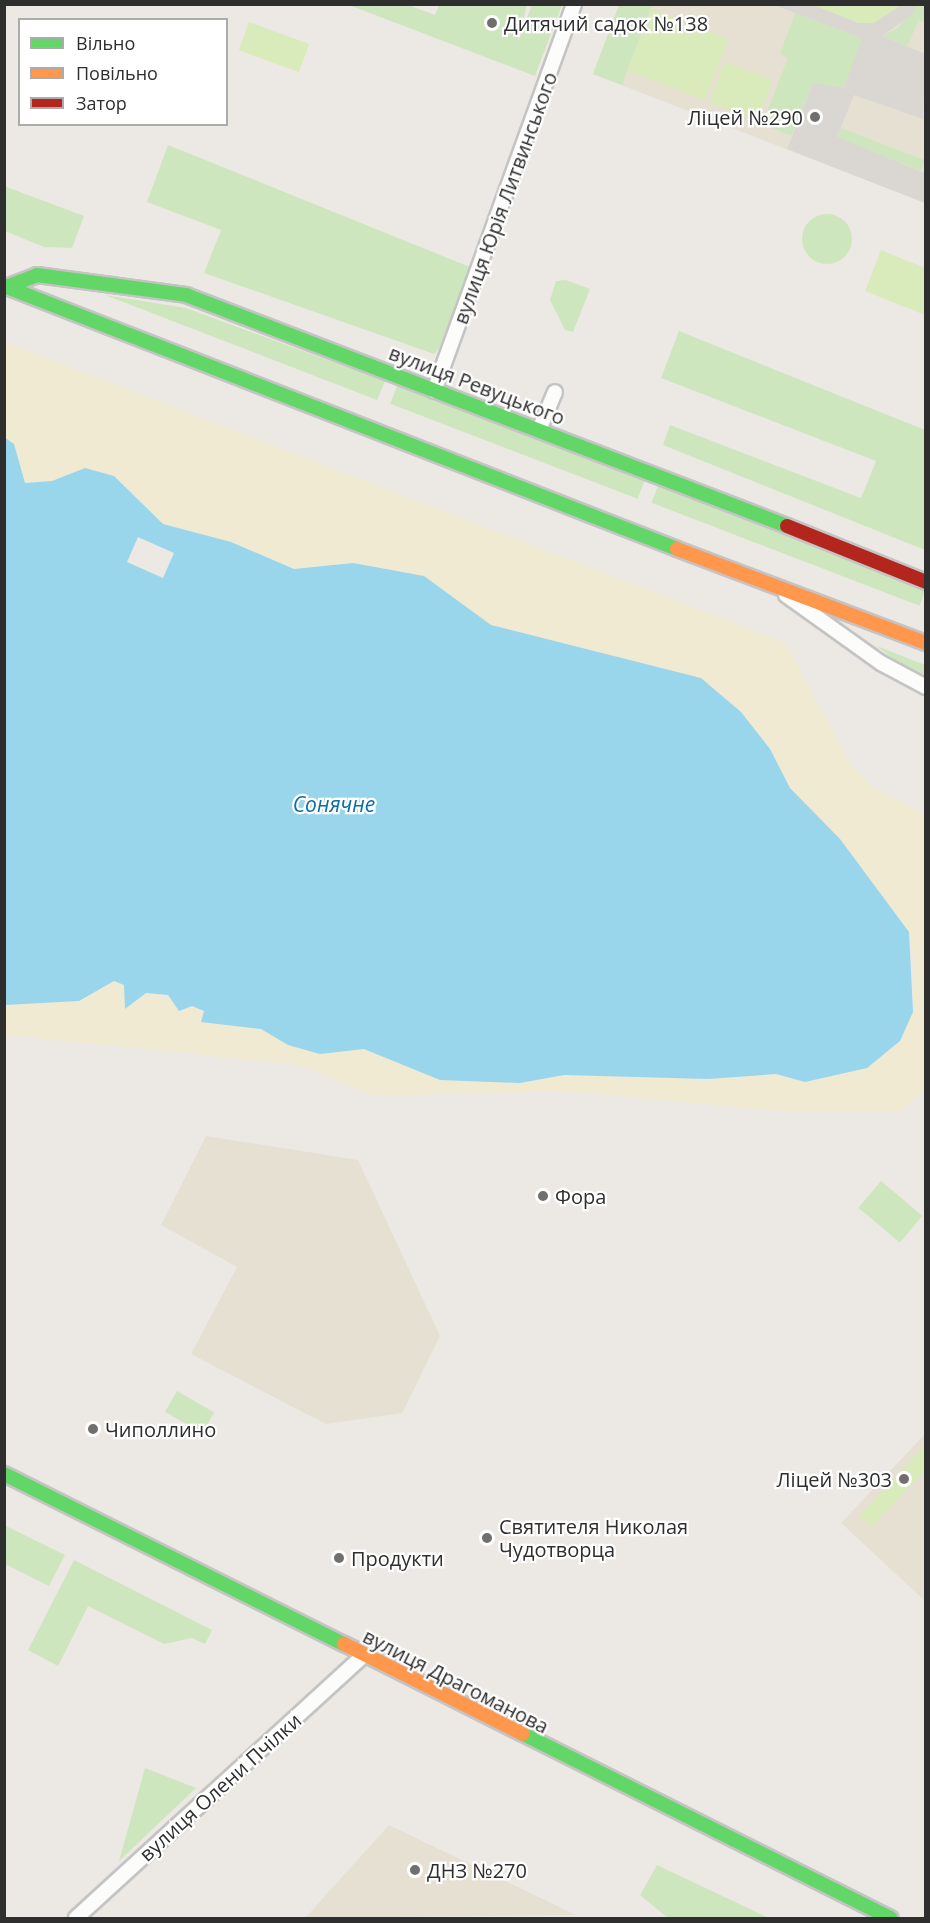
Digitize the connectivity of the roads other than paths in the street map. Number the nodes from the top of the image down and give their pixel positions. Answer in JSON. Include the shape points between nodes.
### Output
{"nodes":[{"id":1,"x":574,"y":4,"type":"edge"},
{"id":2,"x":5,"y":287,"type":"edge"},
{"id":3,"x":434,"y":391,"type":"junction"},
{"id":4,"x":555,"y":392,"type":"dead end"},
{"id":5,"x":539,"y":430,"type":"junction"},
{"id":6,"x":926,"y":582,"type":"edge"},
{"id":7,"x":775,"y":587,"type":"junction"},
{"id":8,"x":926,"y":643,"type":"edge"},
{"id":9,"x":926,"y":687,"type":"edge"},
{"id":10,"x":4,"y":1474,"type":"edge"},
{"id":11,"x":363,"y":1656,"type":"junction"},
{"id":12,"x":76,"y":1918,"type":"edge"},
{"id":13,"x":891,"y":1918,"type":"edge"}],
"edges":[{"from":1,"to":3,"type":"street","name":"вулиця Юрія Литвинського"},
{"from":2,"to":3,"type":"street","name":"вулиця Ревуцького","via":[[37,275],[186,296]]},
{"from":2,"to":7,"type":"street","name":"вулиця Ревуцького","via":[[371,434]]},
{"from":3,"to":5,"type":"street","name":"вулиця Ревуцького"},
{"from":4,"to":5,"type":"street"},
{"from":5,"to":6,"type":"street","name":"вулиця Ревуцького"},
{"from":7,"to":8,"type":"street","name":"вулиця Ревуцького"},
{"from":7,"to":9,"type":"street","name":"вулиця Ревуцького","via":[[881,663]]},
{"from":10,"to":11,"type":"street","name":"вулиця Драгоманова"},
{"from":11,"to":12,"type":"street","name":"вулиця Олени Пчілки"},
{"from":11,"to":13,"type":"street","name":"вулиця Драгоманова"}]}
